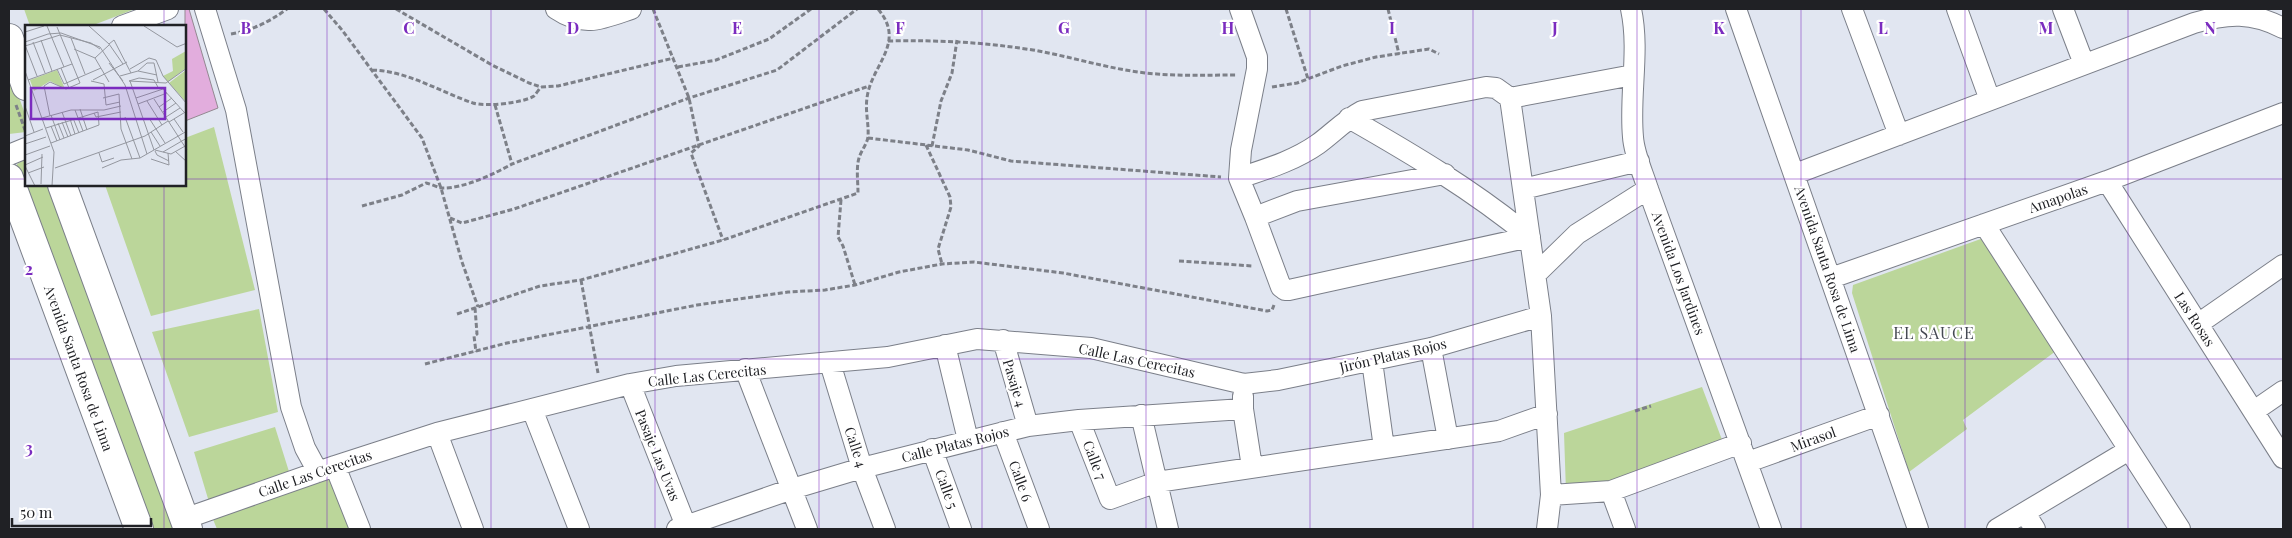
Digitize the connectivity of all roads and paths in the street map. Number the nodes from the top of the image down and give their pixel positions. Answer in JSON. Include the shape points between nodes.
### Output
{"nodes":[{"id":1,"x":168,"y":9,"type":"edge"},
{"id":2,"x":205,"y":9,"type":"edge"},
{"id":3,"x":287,"y":9,"type":"edge"},
{"id":4,"x":324,"y":9,"type":"edge"},
{"id":5,"x":396,"y":9,"type":"edge"},
{"id":6,"x":556,"y":9,"type":"edge"},
{"id":7,"x":631,"y":9,"type":"edge"},
{"id":8,"x":653,"y":9,"type":"edge"},
{"id":9,"x":811,"y":9,"type":"edge"},
{"id":10,"x":857,"y":9,"type":"edge"},
{"id":11,"x":878,"y":9,"type":"edge"},
{"id":12,"x":1240,"y":9,"type":"edge"},
{"id":13,"x":1286,"y":9,"type":"edge"},
{"id":14,"x":1388,"y":9,"type":"edge"},
{"id":15,"x":1631,"y":9,"type":"edge"},
{"id":16,"x":1736,"y":9,"type":"edge"},
{"id":17,"x":1852,"y":9,"type":"edge"},
{"id":18,"x":1957,"y":9,"type":"edge"},
{"id":19,"x":2063,"y":9,"type":"edge"},
{"id":20,"x":590,"y":15,"type":"edge"},
{"id":21,"x":2191,"y":16,"type":"edge"},
{"id":22,"x":125,"y":25,"type":"edge"},
{"id":23,"x":2283,"y":28,"type":"edge"},
{"id":24,"x":9,"y":38,"type":"edge"},
{"id":25,"x":214,"y":38,"type":"junction"},
{"id":26,"x":957,"y":40,"type":"junction"},
{"id":27,"x":888,"y":41,"type":"junction"},
{"id":28,"x":1399,"y":54,"type":"junction"},
{"id":29,"x":1439,"y":54,"type":"dead end"},
{"id":30,"x":1257,"y":57,"type":"junction"},
{"id":31,"x":674,"y":58,"type":"junction"},
{"id":32,"x":2084,"y":64,"type":"junction"},
{"id":33,"x":678,"y":67,"type":"junction"},
{"id":34,"x":371,"y":70,"type":"junction"},
{"id":35,"x":1633,"y":75,"type":"junction"},
{"id":36,"x":21,"y":78,"type":"edge"},
{"id":37,"x":1308,"y":79,"type":"junction"},
{"id":38,"x":870,"y":86,"type":"junction"},
{"id":39,"x":541,"y":87,"type":"junction"},
{"id":40,"x":1254,"y":90,"type":"junction"},
{"id":41,"x":689,"y":98,"type":"junction"},
{"id":42,"x":1510,"y":98,"type":"junction"},
{"id":43,"x":1990,"y":100,"type":"junction"},
{"id":44,"x":495,"y":104,"type":"junction"},
{"id":45,"x":2283,"y":113,"type":"edge"},
{"id":46,"x":1348,"y":118,"type":"junction"},
{"id":47,"x":25,"y":122,"type":"edge"},
{"id":48,"x":1899,"y":135,"type":"junction"},
{"id":49,"x":868,"y":138,"type":"junction"},
{"id":50,"x":926,"y":145,"type":"junction"},
{"id":51,"x":699,"y":146,"type":"junction"},
{"id":52,"x":932,"y":146,"type":"junction"},
{"id":53,"x":25,"y":148,"type":"edge"},
{"id":54,"x":9,"y":155,"type":"edge"},
{"id":55,"x":1639,"y":161,"type":"junction"},
{"id":56,"x":512,"y":164,"type":"junction"},
{"id":57,"x":1445,"y":174,"type":"junction"},
{"id":58,"x":1795,"y":174,"type":"junction"},
{"id":59,"x":9,"y":178,"type":"edge"},
{"id":60,"x":1239,"y":178,"type":"junction"},
{"id":61,"x":2107,"y":181,"type":"junction"},
{"id":62,"x":62,"y":186,"type":"edge"},
{"id":63,"x":441,"y":188,"type":"junction"},
{"id":64,"x":1523,"y":189,"type":"junction"},
{"id":65,"x":1648,"y":189,"type":"junction"},
{"id":66,"x":841,"y":200,"type":"junction"},
{"id":67,"x":362,"y":206,"type":"dead end"},
{"id":68,"x":1255,"y":217,"type":"junction"},
{"id":69,"x":450,"y":218,"type":"junction"},
{"id":70,"x":1984,"y":224,"type":"junction"},
{"id":71,"x":1530,"y":237,"type":"junction"},
{"id":72,"x":723,"y":240,"type":"junction"},
{"id":73,"x":1179,"y":261,"type":"dead end"},
{"id":74,"x":1272,"y":263,"type":"junction"},
{"id":75,"x":942,"y":264,"type":"junction"},
{"id":76,"x":2283,"y":265,"type":"edge"},
{"id":77,"x":1536,"y":274,"type":"junction"},
{"id":78,"x":1831,"y":278,"type":"junction"},
{"id":79,"x":581,"y":280,"type":"junction"},
{"id":80,"x":855,"y":285,"type":"junction"},
{"id":81,"x":1281,"y":287,"type":"junction"},
{"id":82,"x":477,"y":307,"type":"junction"},
{"id":83,"x":457,"y":314,"type":"dead end"},
{"id":84,"x":1541,"y":316,"type":"junction"},
{"id":85,"x":2198,"y":324,"type":"junction"},
{"id":86,"x":590,"y":327,"type":"junction"},
{"id":87,"x":1002,"y":340,"type":"junction"},
{"id":88,"x":945,"y":345,"type":"junction"},
{"id":89,"x":1432,"y":348,"type":"junction"},
{"id":90,"x":476,"y":352,"type":"junction"},
{"id":91,"x":1372,"y":361,"type":"junction"},
{"id":92,"x":830,"y":363,"type":"junction"},
{"id":93,"x":425,"y":364,"type":"dead end"},
{"id":94,"x":745,"y":369,"type":"junction"},
{"id":95,"x":630,"y":384,"type":"junction"},
{"id":96,"x":1244,"y":384,"type":"junction"},
{"id":97,"x":602,"y":391,"type":"junction"},
{"id":98,"x":2283,"y":392,"type":"edge"},
{"id":99,"x":1651,"y":406,"type":"dead end"},
{"id":100,"x":532,"y":409,"type":"junction"},
{"id":101,"x":1243,"y":409,"type":"junction"},
{"id":102,"x":1635,"y":412,"type":"dead end"},
{"id":103,"x":2254,"y":412,"type":"junction"},
{"id":104,"x":1547,"y":414,"type":"junction"},
{"id":105,"x":1141,"y":415,"type":"junction"},
{"id":106,"x":1879,"y":415,"type":"junction"},
{"id":107,"x":1079,"y":420,"type":"junction"},
{"id":108,"x":1028,"y":426,"type":"junction"},
{"id":109,"x":1003,"y":432,"type":"junction"},
{"id":110,"x":438,"y":433,"type":"junction"},
{"id":111,"x":1448,"y":439,"type":"junction"},
{"id":112,"x":968,"y":440,"type":"junction"},
{"id":113,"x":1384,"y":448,"type":"junction"},
{"id":114,"x":932,"y":449,"type":"junction"},
{"id":115,"x":2129,"y":450,"type":"junction"},
{"id":116,"x":1744,"y":453,"type":"junction"},
{"id":117,"x":2283,"y":458,"type":"edge"},
{"id":118,"x":1252,"y":467,"type":"junction"},
{"id":119,"x":862,"y":468,"type":"junction"},
{"id":120,"x":326,"y":469,"type":"junction"},
{"id":121,"x":1157,"y":482,"type":"junction"},
{"id":122,"x":792,"y":489,"type":"junction"},
{"id":123,"x":1611,"y":492,"type":"junction"},
{"id":124,"x":1551,"y":495,"type":"junction"},
{"id":125,"x":724,"y":521,"type":"edge"},
{"id":126,"x":2030,"y":521,"type":"edge"},
{"id":127,"x":186,"y":524,"type":"edge"},
{"id":128,"x":681,"y":528,"type":"edge"},
{"id":129,"x":139,"y":529,"type":"edge"},
{"id":130,"x":360,"y":529,"type":"edge"},
{"id":131,"x":473,"y":529,"type":"edge"},
{"id":132,"x":579,"y":529,"type":"edge"},
{"id":133,"x":807,"y":529,"type":"edge"},
{"id":134,"x":885,"y":529,"type":"edge"},
{"id":135,"x":962,"y":529,"type":"edge"},
{"id":136,"x":1039,"y":529,"type":"edge"},
{"id":137,"x":1168,"y":529,"type":"edge"},
{"id":138,"x":1548,"y":529,"type":"edge"},
{"id":139,"x":1625,"y":529,"type":"edge"},
{"id":140,"x":1771,"y":529,"type":"edge"},
{"id":141,"x":1918,"y":529,"type":"edge"},
{"id":142,"x":1997,"y":529,"type":"edge"},
{"id":143,"x":2180,"y":529,"type":"edge"}],
"edges":[{"from":1,"to":22,"type":"street"},
{"from":2,"to":25,"type":"street"},
{"from":3,"to":25,"type":"path","via":[[250,30]]},
{"from":4,"to":34,"type":"path"},
{"from":5,"to":39,"type":"path","via":[[492,66]]},
{"from":6,"to":20,"type":"street","via":[[577,20]]},
{"from":7,"to":20,"type":"street"},
{"from":8,"to":31,"type":"path"},
{"from":9,"to":33,"type":"path","via":[[769,38],[716,60]]},
{"from":10,"to":41,"type":"path","via":[[777,70]]},
{"from":11,"to":27,"type":"path","via":[[889,30]]},
{"from":12,"to":30,"type":"street"},
{"from":13,"to":37,"type":"path"},
{"from":14,"to":28,"type":"path"},
{"from":15,"to":35,"type":"street","name":"Avenida Los Jardines","via":[[1635,45]]},
{"from":16,"to":58,"type":"street","name":"Avenida Santa Rosa de Lima"},
{"from":17,"to":48,"type":"street"},
{"from":18,"to":43,"type":"street"},
{"from":19,"to":32,"type":"street"},
{"from":21,"to":23,"type":"street","via":[[2264,18]]},
{"from":21,"to":32,"type":"street"},
{"from":24,"to":36,"type":"main road"},
{"from":25,"to":120,"type":"street","via":[[236,110],[291,406],[305,448]]},
{"from":26,"to":27,"type":"path"},
{"from":26,"to":30,"type":"path","via":[[1035,50],[1110,68],[1156,74],[1240,75]]},
{"from":26,"to":52,"type":"path","via":[[952,73],[941,101]]},
{"from":27,"to":38,"type":"path","via":[[888,49]]},
{"from":28,"to":29,"type":"path","via":[[1429,49]]},
{"from":28,"to":37,"type":"path","via":[[1342,66]]},
{"from":30,"to":40,"type":"street"},
{"from":31,"to":33,"type":"path"},
{"from":31,"to":39,"type":"path","via":[[558,86]]},
{"from":32,"to":43,"type":"street"},
{"from":33,"to":41,"type":"path"},
{"from":34,"to":44,"type":"path","via":[[388,70],[475,104]]},
{"from":34,"to":63,"type":"path","via":[[422,138]]},
{"from":35,"to":42,"type":"street"},
{"from":35,"to":55,"type":"street","name":"Avenida Los Jardines","via":[[1633,140]]},
{"from":36,"to":47,"type":"path"},
{"from":37,"to":40,"type":"path"},
{"from":38,"to":49,"type":"path","via":[[867,98]]},
{"from":38,"to":51,"type":"path"},
{"from":39,"to":44,"type":"path","via":[[533,96]]},
{"from":40,"to":60,"type":"street","via":[[1240,150]]},
{"from":41,"to":51,"type":"path"},
{"from":41,"to":56,"type":"path"},
{"from":42,"to":46,"type":"street","via":[[1496,88],[1486,87],[1362,111]]},
{"from":42,"to":64,"type":"street"},
{"from":43,"to":48,"type":"street"},
{"from":44,"to":56,"type":"path"},
{"from":45,"to":61,"type":"street","name":"Amapolas"},
{"from":46,"to":57,"type":"street"},
{"from":46,"to":60,"type":"street","via":[[1301,154],[1275,167]]},
{"from":48,"to":58,"type":"street"},
{"from":49,"to":50,"type":"path"},
{"from":49,"to":66,"type":"path","via":[[859,159],[858,193]]},
{"from":50,"to":52,"type":"path"},
{"from":50,"to":75,"type":"path","via":[[950,197],[951,207],[938,249]]},
{"from":51,"to":69,"type":"path","via":[[514,209],[462,223]]},
{"from":51,"to":72,"type":"path","via":[[691,153]]},
{"from":52,"to":60,"type":"path","via":[[968,150],[1011,161]]},
{"from":53,"to":54,"type":"street"},
{"from":55,"to":64,"type":"street"},
{"from":55,"to":65,"type":"street","name":"Avenida Los Jardines"},
{"from":56,"to":63,"type":"path","via":[[492,176]]},
{"from":57,"to":68,"type":"street","via":[[1297,201]]},
{"from":57,"to":71,"type":"street"},
{"from":58,"to":78,"type":"street","name":"Avenida Santa Rosa de Lima"},
{"from":59,"to":129,"type":"main road","name":"Avenida Santa Rosa de Lima"},
{"from":60,"to":68,"type":"street"},
{"from":61,"to":70,"type":"street","name":"Amapolas"},
{"from":61,"to":85,"type":"street","name":"Las Rosas"},
{"from":62,"to":127,"type":"main road"},
{"from":63,"to":67,"type":"path","via":[[426,182],[402,194]]},
{"from":63,"to":69,"type":"path"},
{"from":64,"to":71,"type":"street"},
{"from":65,"to":77,"type":"street","via":[[1577,234]]},
{"from":65,"to":116,"type":"street","name":"Avenida Los Jardines"},
{"from":66,"to":72,"type":"path"},
{"from":66,"to":80,"type":"path","via":[[838,237]]},
{"from":68,"to":74,"type":"street"},
{"from":69,"to":82,"type":"path"},
{"from":70,"to":78,"type":"street","name":"Amapolas"},
{"from":70,"to":115,"type":"street"},
{"from":71,"to":77,"type":"street"},
{"from":71,"to":81,"type":"street","via":[[1289,290]]},
{"from":72,"to":79,"type":"path"},
{"from":73,"to":74,"type":"path","via":[[1255,266]]},
{"from":74,"to":81,"type":"street"},
{"from":75,"to":80,"type":"path"},
{"from":75,"to":81,"type":"path","via":[[974,262],[1062,273],[1267,311],[1272,310]]},
{"from":76,"to":85,"type":"street"},
{"from":77,"to":84,"type":"street"},
{"from":78,"to":106,"type":"street","name":"Avenida Santa Rosa de Lima"},
{"from":79,"to":82,"type":"path","via":[[540,286]]},
{"from":79,"to":86,"type":"path"},
{"from":80,"to":86,"type":"path","via":[[697,305]]},
{"from":82,"to":83,"type":"path"},
{"from":82,"to":90,"type":"path"},
{"from":84,"to":89,"type":"street","name":"Jirón Platas Rojos"},
{"from":84,"to":104,"type":"street"},
{"from":85,"to":103,"type":"street","name":"Las Rosas"},
{"from":86,"to":90,"type":"path"},
{"from":86,"to":97,"type":"path"},
{"from":87,"to":88,"type":"street","name":"Calle Las Cerecitas","via":[[977,339]]},
{"from":87,"to":96,"type":"street","name":"Calle Las Cerecitas","via":[[1091,348]]},
{"from":87,"to":108,"type":"street","name":"Pasaje 4"},
{"from":88,"to":92,"type":"street","name":"Calle Las Cerecitas","via":[[915,353]]},
{"from":88,"to":112,"type":"street"},
{"from":89,"to":91,"type":"street","name":"Jirón Platas Rojos"},
{"from":89,"to":111,"type":"street"},
{"from":90,"to":93,"type":"path"},
{"from":91,"to":96,"type":"street","name":"Jirón Platas Rojos"},
{"from":91,"to":113,"type":"street"},
{"from":92,"to":94,"type":"street","name":"Calle Las Cerecitas"},
{"from":92,"to":119,"type":"street","name":"Calle 4"},
{"from":94,"to":95,"type":"street","name":"Calle Las Cerecitas"},
{"from":94,"to":122,"type":"street"},
{"from":95,"to":97,"type":"street","name":"Calle Las Cerecitas"},
{"from":95,"to":128,"type":"street","name":"Pasaje Las Uvas"},
{"from":96,"to":101,"type":"street"},
{"from":97,"to":100,"type":"street","name":"Calle Las Cerecitas"},
{"from":98,"to":103,"type":"street"},
{"from":99,"to":102,"type":"path"},
{"from":100,"to":110,"type":"street","name":"Calle Las Cerecitas"},
{"from":100,"to":132,"type":"street"},
{"from":101,"to":105,"type":"street","name":"Calle Platas Rojos"},
{"from":101,"to":118,"type":"street"},
{"from":103,"to":117,"type":"street","name":"Las Rosas"},
{"from":104,"to":111,"type":"street","via":[[1499,431]]},
{"from":104,"to":124,"type":"street"},
{"from":105,"to":107,"type":"street","name":"Calle Platas Rojos"},
{"from":105,"to":121,"type":"street"},
{"from":106,"to":116,"type":"street","name":"Mirasol"},
{"from":106,"to":141,"type":"street","name":"Avenida Santa Rosa de Lima"},
{"from":107,"to":108,"type":"street","name":"Calle Platas Rojos"},
{"from":107,"to":121,"type":"street","name":"Calle 7","via":[[1110,499]]},
{"from":108,"to":109,"type":"street","name":"Calle Platas Rojos"},
{"from":109,"to":112,"type":"street","name":"Calle Platas Rojos"},
{"from":109,"to":136,"type":"street","name":"Calle 6"},
{"from":110,"to":120,"type":"street","name":"Calle Las Cerecitas"},
{"from":110,"to":131,"type":"street"},
{"from":111,"to":113,"type":"street"},
{"from":112,"to":114,"type":"street","name":"Calle Platas Rojos"},
{"from":113,"to":118,"type":"street"},
{"from":114,"to":119,"type":"street","name":"Calle Platas Rojos"},
{"from":114,"to":135,"type":"street","name":"Calle 5"},
{"from":115,"to":126,"type":"street"},
{"from":115,"to":143,"type":"street"},
{"from":116,"to":123,"type":"street","name":"Mirasol"},
{"from":116,"to":140,"type":"street","name":"Avenida Los Jardines"},
{"from":118,"to":121,"type":"street"},
{"from":119,"to":122,"type":"street","name":"Calle Platas Rojos"},
{"from":119,"to":134,"type":"street","name":"Calle 4"},
{"from":120,"to":127,"type":"street","name":"Calle Las Cerecitas"},
{"from":120,"to":130,"type":"street"},
{"from":121,"to":137,"type":"street"},
{"from":122,"to":125,"type":"street","name":"Calle Platas Rojos"},
{"from":122,"to":133,"type":"street"},
{"from":123,"to":124,"type":"street","name":"Mirasol"},
{"from":123,"to":139,"type":"street"},
{"from":124,"to":138,"type":"street"},
{"from":125,"to":128,"type":"street","name":"Calle Platas Rojos"},
{"from":126,"to":142,"type":"street"}]}
